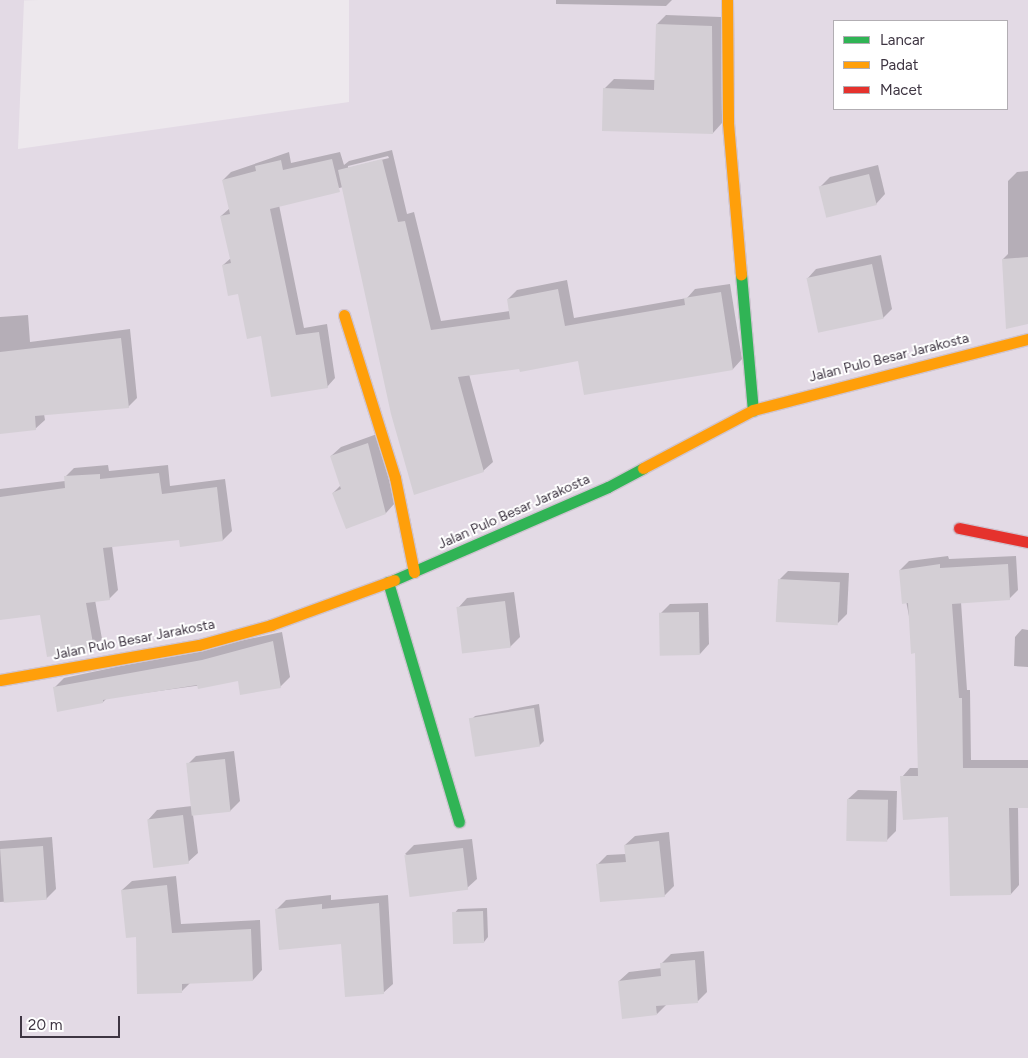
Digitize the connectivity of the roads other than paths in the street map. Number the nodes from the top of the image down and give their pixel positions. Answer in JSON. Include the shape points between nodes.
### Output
{"nodes":[{"id":1,"x":727,"y":0,"type":"edge"},
{"id":2,"x":344,"y":315,"type":"dead end"},
{"id":3,"x":1028,"y":339,"type":"edge"},
{"id":4,"x":753,"y":410,"type":"junction"},
{"id":5,"x":958,"y":528,"type":"dead end"},
{"id":6,"x":1028,"y":542,"type":"edge"},
{"id":7,"x":414,"y":572,"type":"junction"},
{"id":8,"x":388,"y":582,"type":"junction"},
{"id":9,"x":0,"y":680,"type":"edge"},
{"id":10,"x":459,"y":822,"type":"dead end"}],
"edges":[{"from":1,"to":4,"type":"street","via":[[728,123]]},
{"from":2,"to":7,"type":"street","via":[[395,478]]},
{"from":3,"to":4,"type":"street","name":"Jalan Pulo Besar Jarakosta"},
{"from":4,"to":7,"type":"street","name":"Jalan Pulo Besar Jarakosta","via":[[608,487]]},
{"from":5,"to":6,"type":"street"},
{"from":7,"to":8,"type":"street","name":"Jalan Pulo Besar Jarakosta"},
{"from":8,"to":9,"type":"street","name":"Jalan Pulo Besar Jarakosta","via":[[271,625],[199,645]]},
{"from":8,"to":10,"type":"street"}]}
